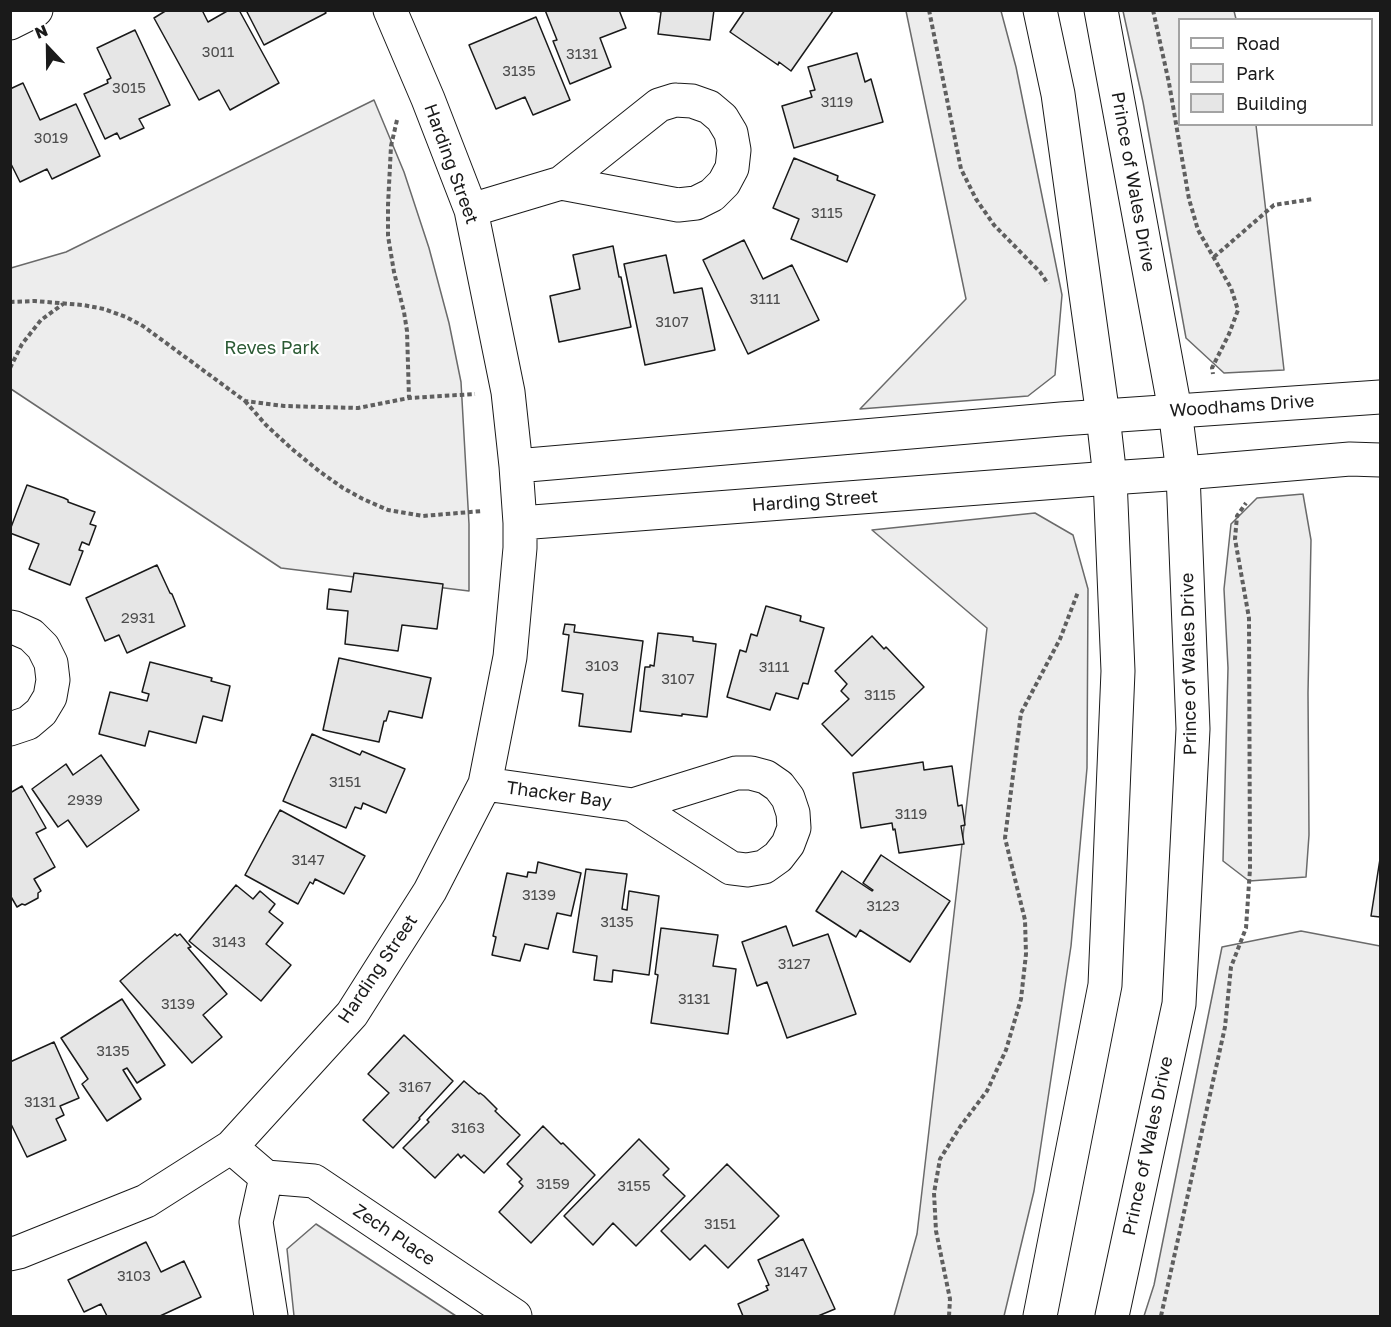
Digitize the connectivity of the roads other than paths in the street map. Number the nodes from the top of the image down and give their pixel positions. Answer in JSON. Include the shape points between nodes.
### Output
{"nodes":[{"id":1,"x":36,"y":10,"type":"edge"},
{"id":2,"x":390,"y":10,"type":"edge"},
{"id":3,"x":1040,"y":10,"type":"edge"},
{"id":4,"x":1101,"y":10,"type":"edge"},
{"id":5,"x":10,"y":23,"type":"edge"},
{"id":6,"x":561,"y":183,"type":"junction"},
{"id":7,"x":471,"y":210,"type":"junction"},
{"id":8,"x":1380,"y":398,"type":"edge"},
{"id":9,"x":1175,"y":410,"type":"junction"},
{"id":10,"x":1103,"y":416,"type":"junction"},
{"id":11,"x":1380,"y":460,"type":"edge"},
{"id":12,"x":516,"y":466,"type":"junction"},
{"id":13,"x":1183,"y":473,"type":"junction"},
{"id":14,"x":1110,"y":478,"type":"junction"},
{"id":15,"x":520,"y":523,"type":"junction"},
{"id":16,"x":10,"y":627,"type":"edge"},
{"id":17,"x":10,"y":729,"type":"edge"},
{"id":18,"x":485,"y":784,"type":"junction"},
{"id":19,"x":633,"y":806,"type":"dead end"},
{"id":20,"x":231,"y":1148,"type":"junction"},
{"id":21,"x":266,"y":1177,"type":"junction"},
{"id":22,"x":10,"y":1254,"type":"edge"},
{"id":23,"x":271,"y":1317,"type":"edge"},
{"id":24,"x":515,"y":1317,"type":"edge"},
{"id":25,"x":1040,"y":1317,"type":"edge"},
{"id":26,"x":1112,"y":1317,"type":"edge"}],
"edges":[{"from":1,"to":5,"type":"street"},
{"from":2,"to":7,"type":"street","name":"Harding Street"},
{"from":3,"to":10,"type":"street","via":[[1058,94]]},
{"from":4,"to":9,"type":"street","name":"Prince of Wales Drive"},
{"from":6,"to":6,"type":"street","via":[[678,205],[696,203],[712,195],[732,168],[731,133],[709,107],[675,100],[659,105]]},
{"from":6,"to":7,"type":"street"},
{"from":7,"to":12,"type":"street","name":"Harding Street","via":[[508,392]]},
{"from":8,"to":9,"type":"street","name":"Woodhams Drive"},
{"from":9,"to":10,"type":"street","name":"Woodhams Drive"},
{"from":9,"to":13,"type":"street","name":"Prince of Wales Drive"},
{"from":10,"to":12,"type":"street"},
{"from":10,"to":14,"type":"street"},
{"from":11,"to":13,"type":"street"},
{"from":12,"to":15,"type":"street","name":"Harding Street"},
{"from":13,"to":14,"type":"street"},
{"from":13,"to":26,"type":"street","name":"Prince of Wales Drive","via":[[1193,729],[1179,1004]]},
{"from":14,"to":15,"type":"street","name":"Harding Street"},
{"from":14,"to":25,"type":"street","via":[[1118,671],[1105,986]]},
{"from":15,"to":18,"type":"street","name":"Harding Street","via":[[510,657]]},
{"from":16,"to":17,"type":"street","via":[[31,635],[43,647],[51,663],[53,680],[41,712],[28,723]]},
{"from":18,"to":19,"type":"street","name":"Thacker Bay"},
{"from":18,"to":20,"type":"street","name":"Harding Street","via":[[430,891],[352,1014]]},
{"from":20,"to":21,"type":"street"},
{"from":20,"to":22,"type":"street","name":"Harding Street","via":[[147,1201]]},
{"from":21,"to":23,"type":"street","via":[[256,1222]]},
{"from":21,"to":24,"type":"street","name":"Zech Place","via":[[314,1181]]}]}
